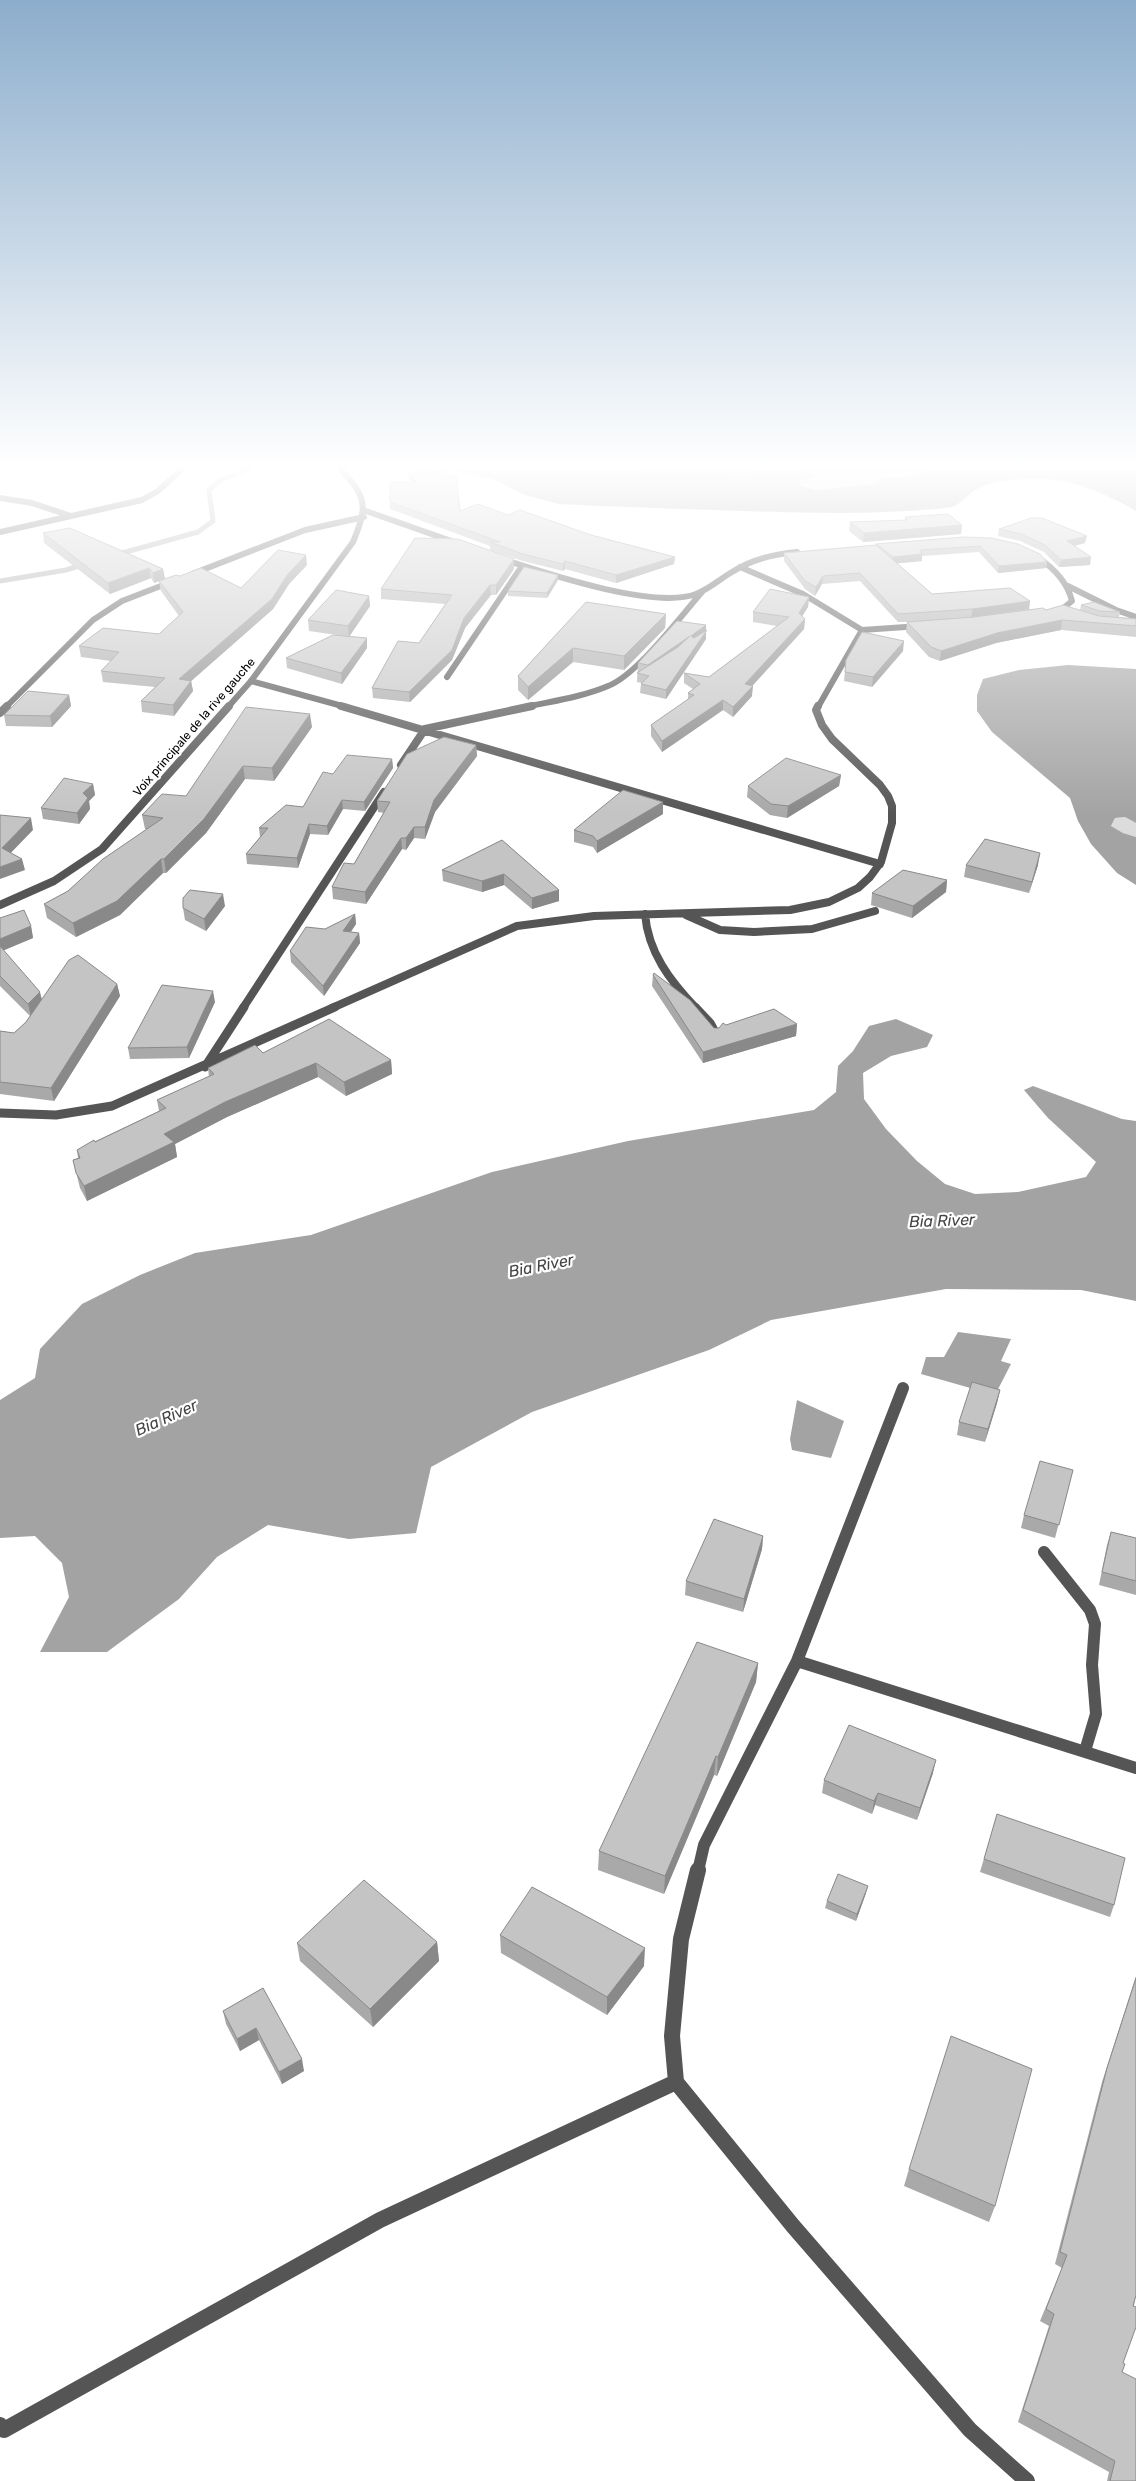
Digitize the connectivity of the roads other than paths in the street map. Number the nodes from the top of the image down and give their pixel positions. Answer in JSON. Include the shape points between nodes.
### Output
{"nodes":[{"id":1,"x":164,"y":585,"type":"edge"},
{"id":2,"x":322,"y":585,"type":"edge"},
{"id":3,"x":509,"y":585,"type":"edge"},
{"id":4,"x":602,"y":585,"type":"edge"},
{"id":5,"x":713,"y":585,"type":"edge"},
{"id":6,"x":783,"y":585,"type":"edge"},
{"id":7,"x":1068,"y":586,"type":"joint"},
{"id":8,"x":703,"y":591,"type":"junction"},
{"id":9,"x":1061,"y":610,"type":"junction"},
{"id":10,"x":1044,"y":613,"type":"edge"},
{"id":11,"x":1069,"y":613,"type":"edge"},
{"id":12,"x":1136,"y":617,"type":"edge"},
{"id":13,"x":926,"y":625,"type":"edge"},
{"id":14,"x":862,"y":630,"type":"junction"},
{"id":15,"x":447,"y":676,"type":"dead end"},
{"id":16,"x":251,"y":681,"type":"junction"},
{"id":17,"x":0,"y":713,"type":"edge"},
{"id":18,"x":425,"y":729,"type":"junction"},
{"id":19,"x":398,"y":770,"type":"edge"},
{"id":20,"x":388,"y":786,"type":"edge"},
{"id":21,"x":880,"y":864,"type":"junction"},
{"id":22,"x":0,"y":905,"type":"edge"},
{"id":23,"x":874,"y":911,"type":"dead end"},
{"id":24,"x":645,"y":914,"type":"junction"},
{"id":25,"x":682,"y":914,"type":"junction"},
{"id":26,"x":716,"y":1034,"type":"edge"},
{"id":27,"x":204,"y":1067,"type":"junction"},
{"id":28,"x":0,"y":1114,"type":"edge"},
{"id":29,"x":903,"y":1388,"type":"dead end"},
{"id":30,"x":1044,"y":1552,"type":"dead end"},
{"id":31,"x":797,"y":1661,"type":"junction"},
{"id":32,"x":1085,"y":1751,"type":"junction"},
{"id":33,"x":1136,"y":1768,"type":"edge"},
{"id":34,"x":676,"y":2082,"type":"junction"},
{"id":35,"x":0,"y":2425,"type":"edge"},
{"id":36,"x":1027,"y":2481,"type":"edge"}],
"edges":[{"from":1,"to":17,"type":"street","via":[[122,601],[93,620]]},
{"from":2,"to":16,"type":"street","name":"Voix principale de la rive gauche"},
{"from":3,"to":15,"type":"street"},
{"from":4,"to":8,"type":"street","via":[[668,597],[689,596]]},
{"from":5,"to":8,"type":"street"},
{"from":6,"to":14,"type":"street","via":[[843,616]]},
{"from":7,"to":9,"type":"street","via":[[1072,601]]},
{"from":7,"to":12,"type":"street"},
{"from":8,"to":18,"type":"street","via":[[630,672],[609,686],[573,697]]},
{"from":9,"to":10,"type":"street"},
{"from":9,"to":11,"type":"street"},
{"from":13,"to":14,"type":"street"},
{"from":14,"to":21,"type":"street","via":[[816,710],[828,736],[882,788],[892,803],[894,821]]},
{"from":16,"to":18,"type":"street"},
{"from":16,"to":22,"type":"street","name":"Voix principale de la rive gauche","via":[[102,848],[79,868],[39,891]]},
{"from":18,"to":19,"type":"street"},
{"from":18,"to":21,"type":"street"},
{"from":20,"to":27,"type":"street"},
{"from":21,"to":25,"type":"street","via":[[869,878],[828,902],[757,912]]},
{"from":23,"to":25,"type":"street","via":[[812,929],[754,932],[720,930]]},
{"from":24,"to":25,"type":"street"},
{"from":24,"to":26,"type":"street","via":[[646,929],[662,968]]},
{"from":24,"to":27,"type":"street","via":[[577,916],[517,926]]},
{"from":27,"to":28,"type":"street","via":[[112,1106],[80,1115],[30,1117]]},
{"from":29,"to":31,"type":"street"},
{"from":30,"to":32,"type":"street","via":[[1090,1610],[1095,1624],[1092,1665],[1096,1714]]},
{"from":31,"to":32,"type":"street"},
{"from":31,"to":34,"type":"street","via":[[704,1846],[681,1939],[672,2036]]},
{"from":32,"to":33,"type":"street"},
{"from":34,"to":35,"type":"street","via":[[380,2220],[4,2430]]},
{"from":34,"to":36,"type":"street","via":[[793,2226],[963,2423]]}]}
